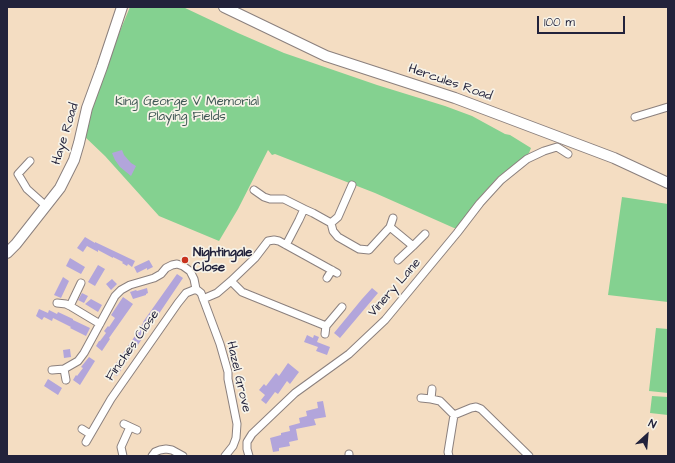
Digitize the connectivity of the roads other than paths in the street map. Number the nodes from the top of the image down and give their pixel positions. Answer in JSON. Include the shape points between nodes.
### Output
{"nodes":[{"id":1,"x":122,"y":7,"type":"edge"},
{"id":2,"x":224,"y":7,"type":"edge"},
{"id":3,"x":668,"y":107,"type":"edge"},
{"id":4,"x":635,"y":117,"type":"dead end"},
{"id":5,"x":568,"y":154,"type":"dead end"},
{"id":6,"x":30,"y":161,"type":"dead end"},
{"id":7,"x":668,"y":183,"type":"edge"},
{"id":8,"x":352,"y":185,"type":"dead end"},
{"id":9,"x":254,"y":190,"type":"dead end"},
{"id":10,"x":46,"y":206,"type":"junction"},
{"id":11,"x":304,"y":209,"type":"junction"},
{"id":12,"x":393,"y":218,"type":"dead end"},
{"id":13,"x":331,"y":223,"type":"junction"},
{"id":14,"x":390,"y":227,"type":"junction"},
{"id":15,"x":425,"y":234,"type":"dead end"},
{"id":16,"x":286,"y":245,"type":"junction"},
{"id":17,"x":413,"y":246,"type":"junction"},
{"id":18,"x":7,"y":253,"type":"edge"},
{"id":19,"x":398,"y":260,"type":"dead end"},
{"id":20,"x":327,"y":278,"type":"dead end"},
{"id":21,"x":231,"y":281,"type":"junction"},
{"id":22,"x":81,"y":282,"type":"dead end"},
{"id":23,"x":196,"y":289,"type":"junction"},
{"id":24,"x":203,"y":299,"type":"junction"},
{"id":25,"x":57,"y":303,"type":"dead end"},
{"id":26,"x":70,"y":306,"type":"junction"},
{"id":27,"x":342,"y":307,"type":"dead end"},
{"id":28,"x":100,"y":324,"type":"junction"},
{"id":29,"x":326,"y":326,"type":"junction"},
{"id":30,"x":325,"y":334,"type":"dead end"},
{"id":31,"x":64,"y":369,"type":"junction"},
{"id":32,"x":52,"y":370,"type":"dead end"},
{"id":33,"x":66,"y":380,"type":"dead end"},
{"id":34,"x":432,"y":389,"type":"dead end"},
{"id":35,"x":421,"y":398,"type":"dead end"},
{"id":36,"x":431,"y":399,"type":"junction"},
{"id":37,"x":454,"y":415,"type":"junction"},
{"id":38,"x":82,"y":429,"type":"dead end"},
{"id":39,"x":137,"y":430,"type":"dead end"},
{"id":40,"x":90,"y":434,"type":"junction"},
{"id":41,"x":86,"y":442,"type":"dead end"},
{"id":42,"x":122,"y":456,"type":"edge"},
{"id":43,"x":152,"y":456,"type":"edge"},
{"id":44,"x":182,"y":456,"type":"edge"},
{"id":45,"x":225,"y":456,"type":"edge"},
{"id":46,"x":249,"y":456,"type":"edge"},
{"id":47,"x":449,"y":456,"type":"edge"},
{"id":48,"x":529,"y":456,"type":"edge"}],
"edges":[{"from":1,"to":10,"type":"street","name":"Haye Road","via":[[87,108],[74,160],[60,188]]},
{"from":2,"to":7,"type":"street","name":"Hercules Road","via":[[326,56],[455,98],[614,158]]},
{"from":3,"to":4,"type":"street"},
{"from":5,"to":46,"type":"street","name":"Vinery Lane","via":[[557,146],[544,151],[527,159],[501,180],[384,320],[349,354],[295,392],[252,434],[247,442]]},
{"from":6,"to":10,"type":"street","via":[[18,174],[27,189]]},
{"from":8,"to":13,"type":"street","via":[[338,217]]},
{"from":9,"to":11,"type":"street","via":[[264,197],[284,199]]},
{"from":10,"to":18,"type":"street","name":"Haye Road"},
{"from":11,"to":13,"type":"street"},
{"from":11,"to":16,"type":"street"},
{"from":12,"to":14,"type":"street"},
{"from":13,"to":14,"type":"street","via":[[338,237],[359,249],[369,250]]},
{"from":14,"to":17,"type":"street"},
{"from":15,"to":17,"type":"street"},
{"from":16,"to":20,"type":"street","via":[[335,271]]},
{"from":16,"to":21,"type":"street","via":[[279,241],[268,241]]},
{"from":17,"to":19,"type":"street"},
{"from":21,"to":24,"type":"street","via":[[217,293]]},
{"from":21,"to":29,"type":"street","via":[[242,292]]},
{"from":22,"to":26,"type":"street"},
{"from":23,"to":24,"type":"street"},
{"from":23,"to":28,"type":"street","via":[[190,271],[177,264],[172,265],[154,278],[121,290]]},
{"from":23,"to":40,"type":"street","name":"Finches Close","via":[[186,293],[178,303],[111,399]]},
{"from":24,"to":45,"type":"street","name":"Hazel Grove","via":[[228,372],[237,424],[236,438]]},
{"from":25,"to":26,"type":"street"},
{"from":26,"to":28,"type":"street"},
{"from":27,"to":29,"type":"street"},
{"from":28,"to":31,"type":"street","via":[[78,361]]},
{"from":29,"to":30,"type":"street"},
{"from":31,"to":32,"type":"street"},
{"from":31,"to":33,"type":"street"},
{"from":34,"to":36,"type":"street"},
{"from":35,"to":36,"type":"street"},
{"from":36,"to":37,"type":"street","via":[[440,401]]},
{"from":37,"to":47,"type":"street"},
{"from":37,"to":48,"type":"street","via":[[471,408],[481,410]]},
{"from":38,"to":40,"type":"street"},
{"from":39,"to":42,"type":"street","via":[[127,425]]},
{"from":40,"to":41,"type":"street","name":"Finches Close"},
{"from":43,"to":44,"type":"street","via":[[155,452],[166,449]]}]}
